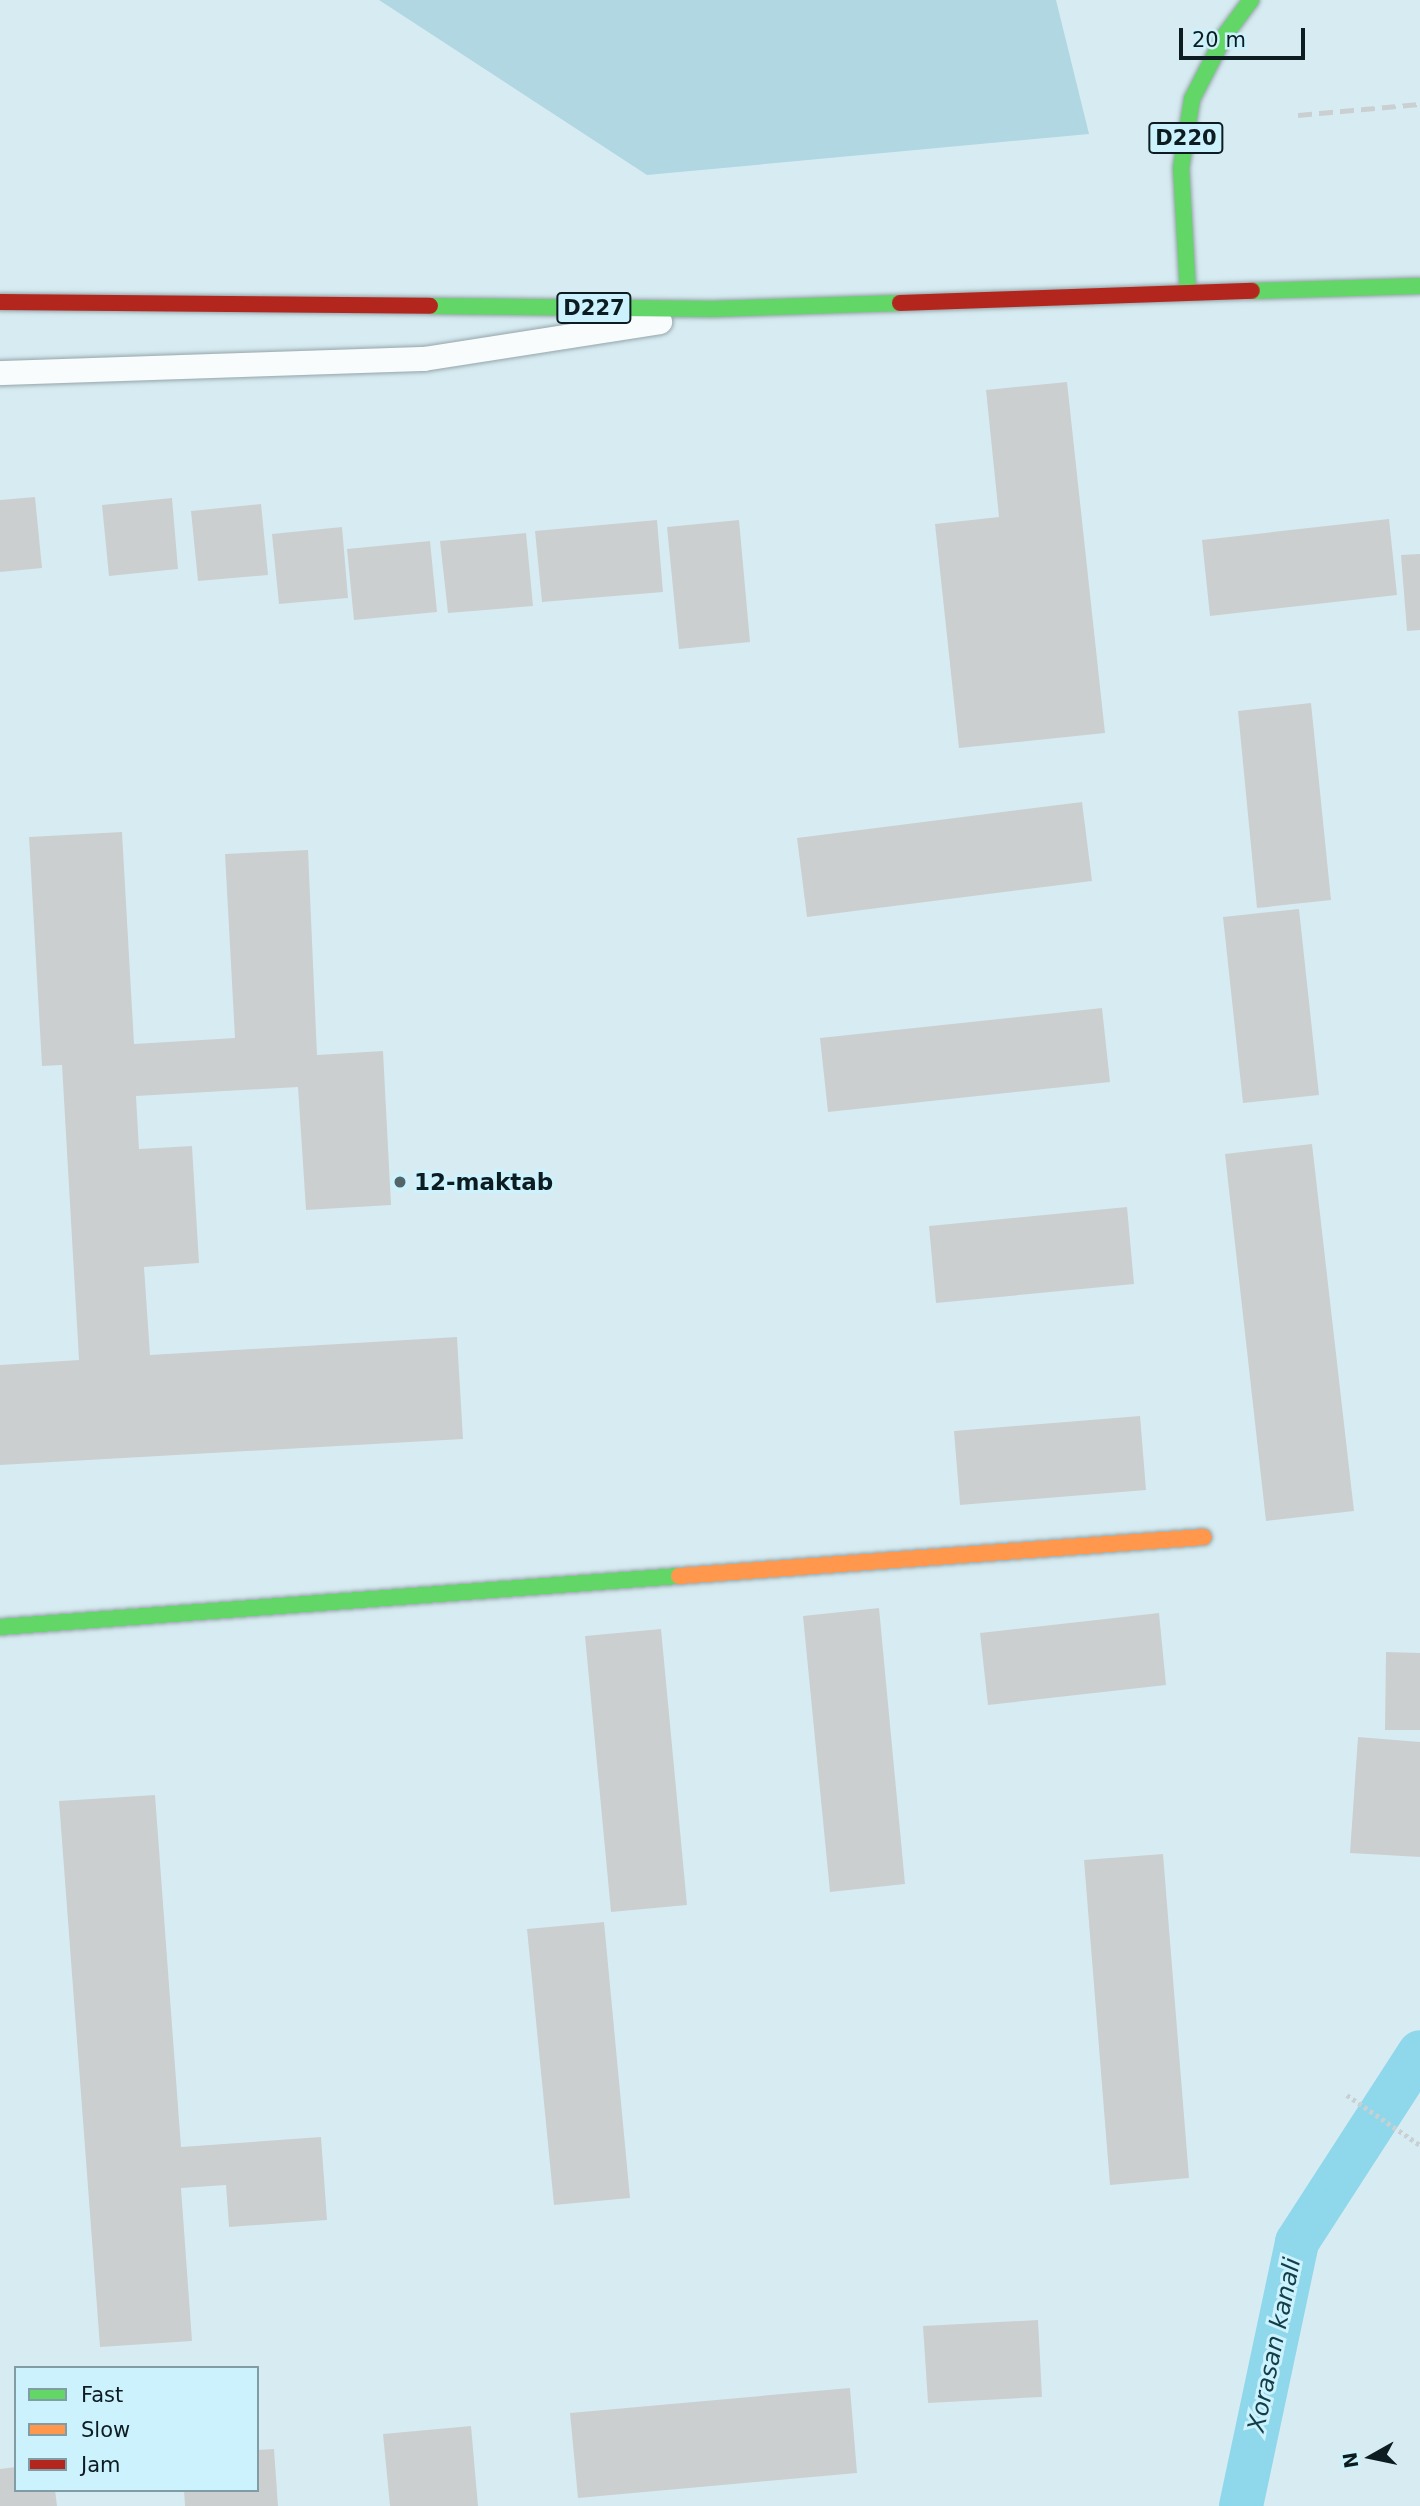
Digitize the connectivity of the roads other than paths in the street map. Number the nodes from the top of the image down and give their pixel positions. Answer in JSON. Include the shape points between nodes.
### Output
{"nodes":[{"id":1,"x":1251,"y":0,"type":"edge"},
{"id":2,"x":1420,"y":286,"type":"edge"},
{"id":3,"x":1188,"y":293,"type":"junction"},
{"id":4,"x":0,"y":302,"type":"edge"},
{"id":5,"x":712,"y":309,"type":"junction"},
{"id":6,"x":0,"y":373,"type":"edge"},
{"id":7,"x":1203,"y":1537,"type":"dead end"},
{"id":8,"x":0,"y":1627,"type":"edge"}],
"edges":[{"from":1,"to":3,"type":"main road","number":"D220","via":[[1225,35],[1192,99],[1181,168]]},
{"from":2,"to":3,"type":"main road"},
{"from":3,"to":5,"type":"main road","number":"D227"},
{"from":4,"to":5,"type":"main road","number":"D227"},
{"from":5,"to":6,"type":"lane","via":[[654,323],[424,359]]},
{"from":7,"to":8,"type":"main road"}]}
